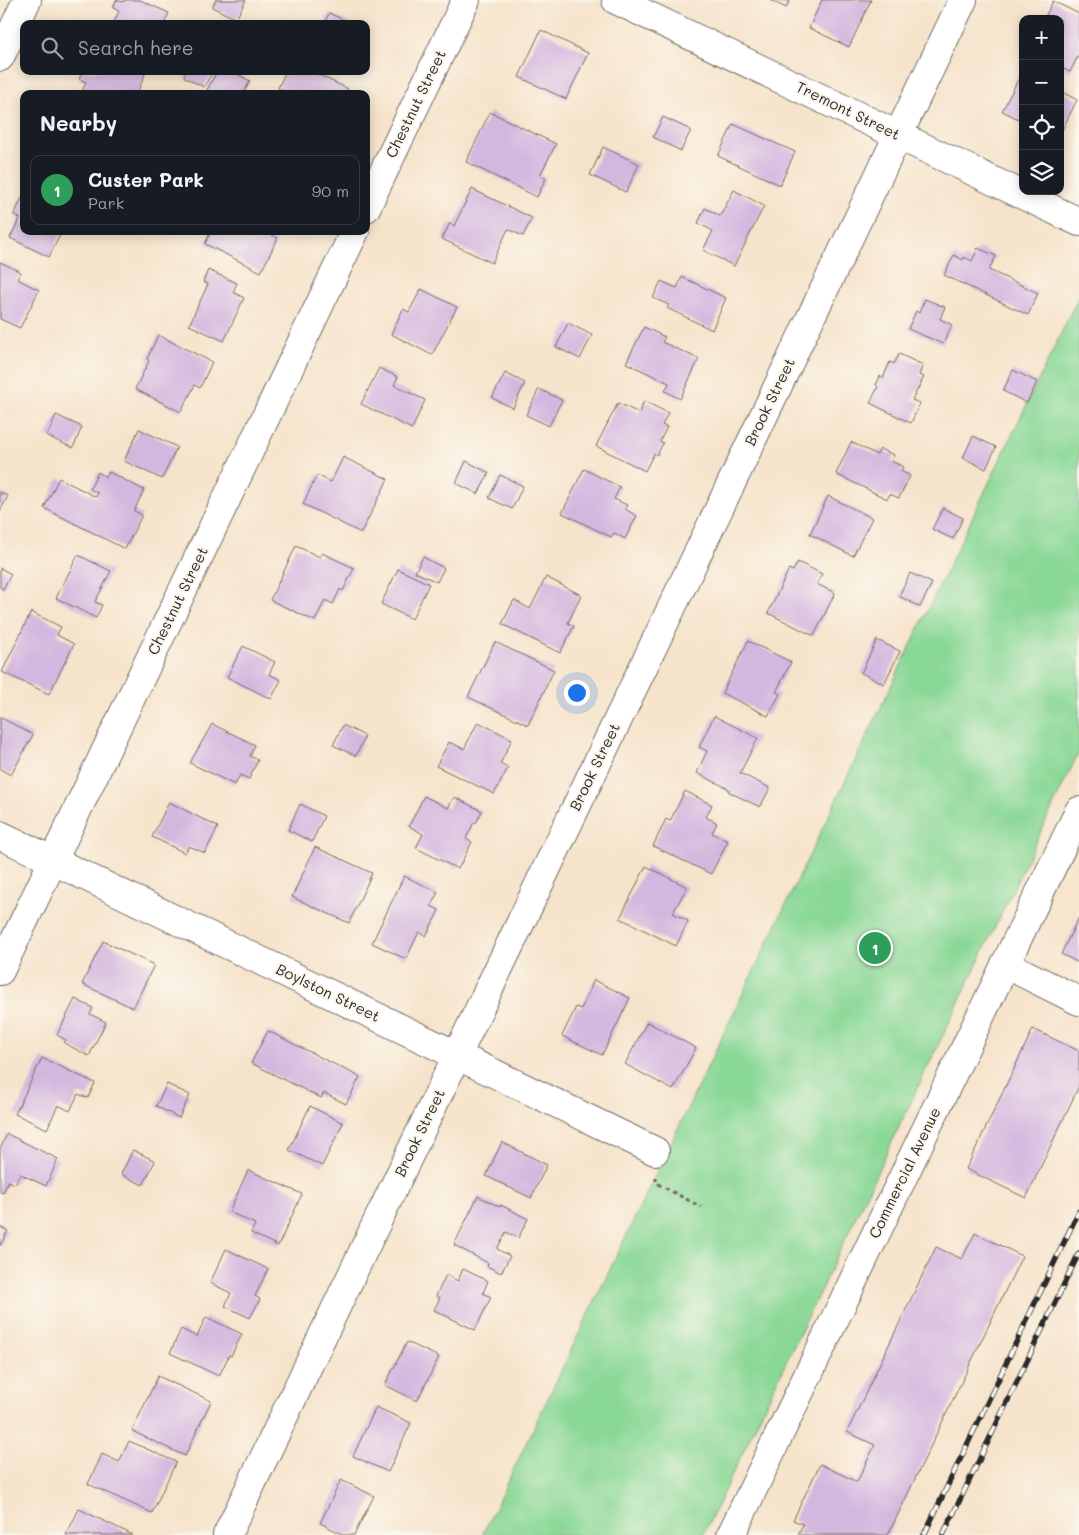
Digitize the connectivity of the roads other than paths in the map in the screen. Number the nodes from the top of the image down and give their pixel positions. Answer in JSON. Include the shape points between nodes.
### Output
{"nodes":[{"id":1,"x":27,"y":0,"type":"edge"},
{"id":2,"x":466,"y":0,"type":"edge"},
{"id":3,"x":616,"y":0,"type":"edge"},
{"id":4,"x":963,"y":0,"type":"edge"},
{"id":5,"x":0,"y":57,"type":"edge"},
{"id":6,"x":898,"y":135,"type":"junction"},
{"id":7,"x":370,"y":200,"type":"edge"},
{"id":8,"x":1079,"y":222,"type":"edge"},
{"id":9,"x":353,"y":235,"type":"edge"},
{"id":10,"x":1079,"y":811,"type":"edge"},
{"id":11,"x":0,"y":835,"type":"edge"},
{"id":12,"x":53,"y":861,"type":"junction"},
{"id":13,"x":1005,"y":964,"type":"junction"},
{"id":14,"x":0,"y":970,"type":"edge"},
{"id":15,"x":1079,"y":1001,"type":"edge"},
{"id":16,"x":458,"y":1055,"type":"junction"},
{"id":17,"x":655,"y":1151,"type":"road end"},
{"id":18,"x":227,"y":1535,"type":"edge"},
{"id":19,"x":731,"y":1535,"type":"edge"}],
"edges":[{"from":1,"to":5,"type":"street"},
{"from":2,"to":7,"type":"street","name":"Chestnut Street"},
{"from":3,"to":6,"type":"street","name":"Tremont Street"},
{"from":4,"to":6,"type":"street","name":"Brook Street"},
{"from":6,"to":8,"type":"street","name":"Tremont Street"},
{"from":6,"to":16,"type":"street","name":"Brook Street"},
{"from":9,"to":12,"type":"street","name":"Chestnut Street"},
{"from":10,"to":13,"type":"street","name":"Commercial Avenue"},
{"from":11,"to":12,"type":"street","name":"Boylston Street"},
{"from":12,"to":14,"type":"street","name":"Chestnut Street"},
{"from":12,"to":16,"type":"street","name":"Boylston Street"},
{"from":13,"to":15,"type":"street"},
{"from":13,"to":19,"type":"street","name":"Commercial Avenue"},
{"from":16,"to":17,"type":"street","name":"Boylston Street"},
{"from":16,"to":18,"type":"street","name":"Brook Street"}]}
